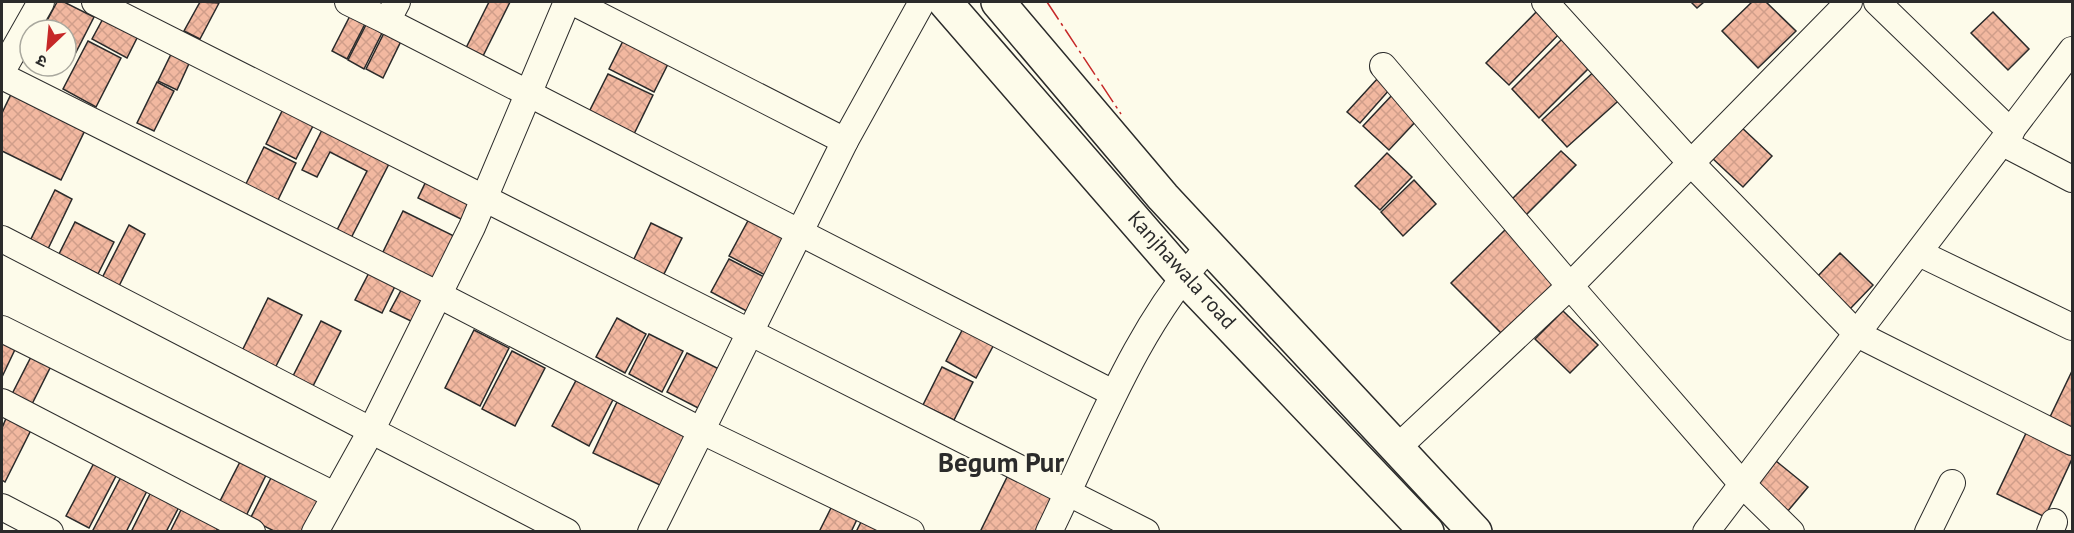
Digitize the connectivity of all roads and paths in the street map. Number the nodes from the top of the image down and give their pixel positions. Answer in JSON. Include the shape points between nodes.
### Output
{"nodes":[{"id":1,"x":41,"y":2,"type":"edge"},
{"id":2,"x":95,"y":2,"type":"edge"},
{"id":3,"x":348,"y":2,"type":"edge"},
{"id":4,"x":567,"y":2,"type":"edge"},
{"id":5,"x":573,"y":2,"type":"edge"},
{"id":6,"x":922,"y":2,"type":"edge"},
{"id":7,"x":945,"y":2,"type":"edge"},
{"id":8,"x":998,"y":2,"type":"edge"},
{"id":9,"x":1545,"y":2,"type":"edge"},
{"id":10,"x":1849,"y":2,"type":"edge"},
{"id":11,"x":1876,"y":2,"type":"edge"},
{"id":12,"x":392,"y":11,"type":"edge"},
{"id":13,"x":2070,"y":56,"type":"edge"},
{"id":14,"x":1383,"y":66,"type":"dead end"},
{"id":15,"x":2,"y":71,"type":"edge"},
{"id":16,"x":2,"y":76,"type":"edge"},
{"id":17,"x":527,"y":92,"type":"junction"},
{"id":18,"x":2007,"y":138,"type":"junction"},
{"id":19,"x":845,"y":141,"type":"junction"},
{"id":20,"x":1691,"y":163,"type":"junction"},
{"id":21,"x":2073,"y":179,"type":"edge"},
{"id":22,"x":483,"y":199,"type":"junction"},
{"id":23,"x":798,"y":232,"type":"junction"},
{"id":24,"x":2,"y":239,"type":"edge"},
{"id":25,"x":1209,"y":247,"type":"junction"},
{"id":26,"x":1919,"y":253,"type":"junction"},
{"id":27,"x":1183,"y":276,"type":"junction"},
{"id":28,"x":1570,"y":286,"type":"junction"},
{"id":29,"x":437,"y":294,"type":"junction"},
{"id":30,"x":2073,"y":327,"type":"edge"},
{"id":31,"x":2,"y":329,"type":"edge"},
{"id":32,"x":748,"y":332,"type":"junction"},
{"id":33,"x":1857,"y":334,"type":"junction"},
{"id":34,"x":1113,"y":393,"type":"junction"},
{"id":35,"x":2,"y":402,"type":"edge"},
{"id":36,"x":700,"y":430,"type":"junction"},
{"id":37,"x":371,"y":431,"type":"junction"},
{"id":38,"x":2073,"y":442,"type":"edge"},
{"id":39,"x":1397,"y":448,"type":"junction"},
{"id":40,"x":1952,"y":483,"type":"dead end"},
{"id":41,"x":1743,"y":485,"type":"junction"},
{"id":42,"x":1069,"y":492,"type":"junction"},
{"id":43,"x":334,"y":495,"type":"junction"},
{"id":44,"x":2,"y":507,"type":"edge"},
{"id":45,"x":50,"y":531,"type":"edge"},
{"id":46,"x":252,"y":531,"type":"edge"},
{"id":47,"x":315,"y":531,"type":"edge"},
{"id":48,"x":567,"y":531,"type":"edge"},
{"id":49,"x":651,"y":531,"type":"edge"},
{"id":50,"x":910,"y":531,"type":"edge"},
{"id":51,"x":1049,"y":531,"type":"edge"},
{"id":52,"x":1146,"y":531,"type":"edge"},
{"id":53,"x":1427,"y":531,"type":"edge"},
{"id":54,"x":1475,"y":531,"type":"edge"},
{"id":55,"x":1706,"y":531,"type":"edge"},
{"id":56,"x":1791,"y":531,"type":"edge"},
{"id":57,"x":1928,"y":531,"type":"edge"}],
"edges":[{"from":1,"to":15,"type":"street"},
{"from":2,"to":22,"type":"street"},
{"from":3,"to":12,"type":"street"},
{"from":4,"to":17,"type":"street"},
{"from":5,"to":19,"type":"street"},
{"from":6,"to":19,"type":"street"},
{"from":7,"to":27,"type":"main road","name":"Kanjhawala road"},
{"from":8,"to":25,"type":"main road","name":"Kanjhawala road"},
{"from":9,"to":20,"type":"street"},
{"from":10,"to":20,"type":"street"},
{"from":11,"to":18,"type":"street"},
{"from":12,"to":17,"type":"street"},
{"from":13,"to":18,"type":"street"},
{"from":14,"to":28,"type":"street"},
{"from":16,"to":29,"type":"street"},
{"from":17,"to":22,"type":"street"},
{"from":17,"to":23,"type":"street"},
{"from":18,"to":21,"type":"street"},
{"from":18,"to":26,"type":"street"},
{"from":19,"to":23,"type":"street"},
{"from":20,"to":28,"type":"street"},
{"from":20,"to":33,"type":"street"},
{"from":22,"to":29,"type":"street"},
{"from":22,"to":32,"type":"street"},
{"from":23,"to":32,"type":"street"},
{"from":23,"to":34,"type":"street"},
{"from":24,"to":37,"type":"street"},
{"from":25,"to":27,"type":"street"},
{"from":25,"to":39,"type":"main road","name":"Kanjhawala road"},
{"from":26,"to":30,"type":"street"},
{"from":26,"to":33,"type":"street"},
{"from":27,"to":34,"type":"street"},
{"from":27,"to":53,"type":"main road","name":"Kanjhawala road"},
{"from":28,"to":39,"type":"street"},
{"from":28,"to":41,"type":"street"},
{"from":29,"to":36,"type":"street"},
{"from":29,"to":37,"type":"street"},
{"from":31,"to":43,"type":"street"},
{"from":32,"to":36,"type":"street"},
{"from":32,"to":42,"type":"street"},
{"from":33,"to":38,"type":"street"},
{"from":33,"to":41,"type":"street"},
{"from":34,"to":42,"type":"street"},
{"from":35,"to":46,"type":"street"},
{"from":36,"to":49,"type":"street"},
{"from":36,"to":50,"type":"street"},
{"from":37,"to":43,"type":"street"},
{"from":37,"to":48,"type":"street"},
{"from":39,"to":54,"type":"main road","name":"Kanjhawala road"},
{"from":40,"to":57,"type":"street"},
{"from":41,"to":55,"type":"street"},
{"from":41,"to":56,"type":"street"},
{"from":42,"to":51,"type":"street"},
{"from":42,"to":52,"type":"street"},
{"from":43,"to":47,"type":"street"},
{"from":44,"to":45,"type":"street"}]}
